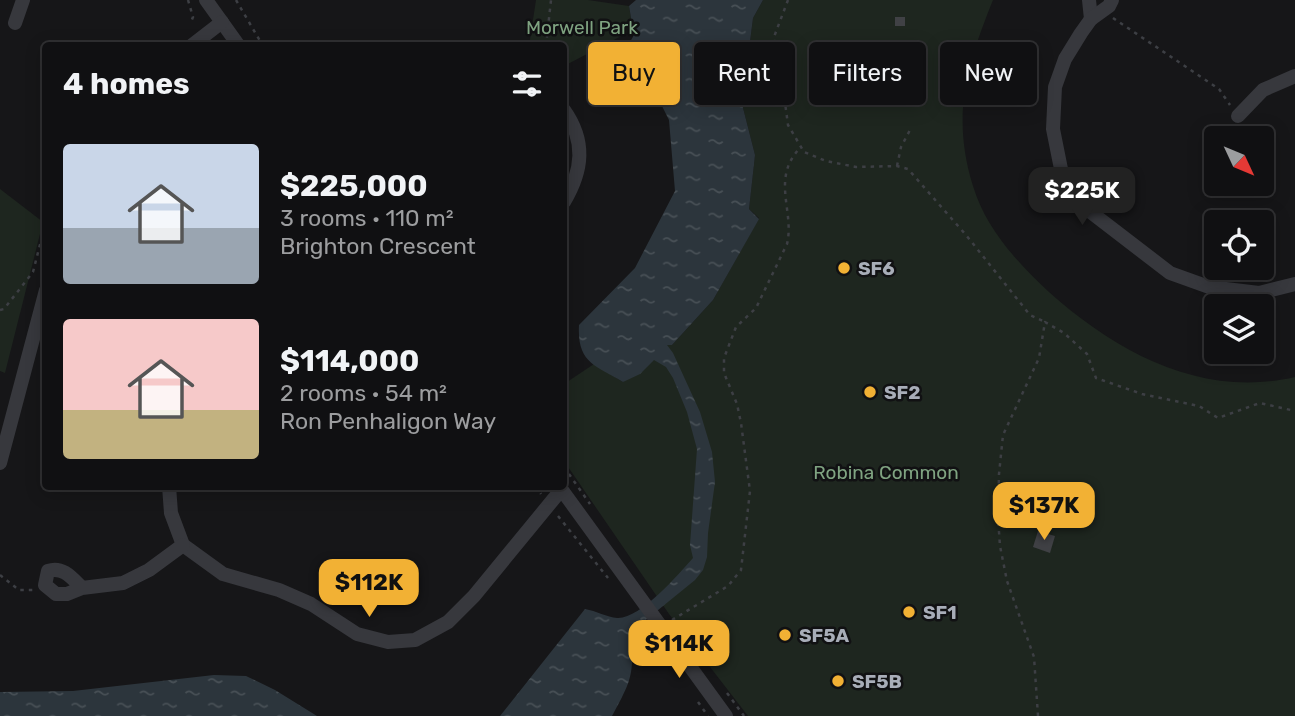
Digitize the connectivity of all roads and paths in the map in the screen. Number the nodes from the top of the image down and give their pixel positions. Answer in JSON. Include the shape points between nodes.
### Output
{"nodes":[{"id":1,"x":23,"y":0,"type":"edge"},
{"id":2,"x":188,"y":0,"type":"edge"},
{"id":3,"x":206,"y":0,"type":"edge"},
{"id":4,"x":236,"y":0,"type":"edge"},
{"id":5,"x":551,"y":0,"type":"edge"},
{"id":6,"x":788,"y":0,"type":"edge"},
{"id":7,"x":1089,"y":0,"type":"edge"},
{"id":8,"x":1102,"y":10,"type":"edge"},
{"id":9,"x":191,"y":22,"type":"dead end"},
{"id":10,"x":222,"y":22,"type":"junction"},
{"id":11,"x":15,"y":23,"type":"dead end"},
{"id":12,"x":196,"y":42,"type":"edge"},
{"id":13,"x":236,"y":42,"type":"edge"},
{"id":14,"x":261,"y":42,"type":"edge"},
{"id":15,"x":546,"y":42,"type":"edge"},
{"id":16,"x":1295,"y":76,"type":"edge"},
{"id":17,"x":567,"y":114,"type":"edge"},
{"id":18,"x":1238,"y":116,"type":"joint"},
{"id":19,"x":909,"y":127,"type":"dead end"},
{"id":20,"x":801,"y":147,"type":"junction"},
{"id":21,"x":897,"y":166,"type":"junction"},
{"id":22,"x":567,"y":197,"type":"edge"},
{"id":23,"x":42,"y":237,"type":"edge"},
{"id":24,"x":1295,"y":284,"type":"edge"},
{"id":25,"x":42,"y":305,"type":"edge"},
{"id":26,"x":0,"y":310,"type":"edge"},
{"id":27,"x":1045,"y":322,"type":"junction"},
{"id":28,"x":1295,"y":411,"type":"edge"},
{"id":29,"x":0,"y":463,"type":"edge"},
{"id":30,"x":169,"y":490,"type":"edge"},
{"id":31,"x":539,"y":490,"type":"edge"},
{"id":32,"x":558,"y":490,"type":"edge"},
{"id":33,"x":561,"y":490,"type":"edge"},
{"id":34,"x":543,"y":497,"type":"dead end"},
{"id":35,"x":558,"y":516,"type":"dead end"},
{"id":36,"x":183,"y":545,"type":"junction"},
{"id":37,"x":0,"y":575,"type":"edge"},
{"id":38,"x":613,"y":583,"type":"dead end"},
{"id":39,"x":82,"y":588,"type":"junction"},
{"id":40,"x":48,"y":590,"type":"junction"},
{"id":41,"x":665,"y":623,"type":"junction"},
{"id":42,"x":726,"y":716,"type":"edge"},
{"id":43,"x":1038,"y":716,"type":"edge"}],
"edges":[{"from":1,"to":11,"type":"street"},
{"from":2,"to":9,"type":"path"},
{"from":3,"to":10,"type":"street"},
{"from":4,"to":14,"type":"path"},
{"from":5,"to":15,"type":"path"},
{"from":6,"to":20,"type":"path","via":[[774,37],[775,53],[788,125]]},
{"from":7,"to":8,"type":"street"},
{"from":8,"to":18,"type":"path","via":[[1219,89]]},
{"from":8,"to":24,"type":"street","via":[[1065,59],[1055,87],[1053,129],[1061,169],[1088,210],[1170,274],[1209,287],[1259,293]]},
{"from":10,"to":12,"type":"street"},
{"from":10,"to":13,"type":"street"},
{"from":16,"to":18,"type":"street","via":[[1263,90]]},
{"from":17,"to":22,"type":"street","via":[[580,154],[575,183]]},
{"from":19,"to":21,"type":"path"},
{"from":20,"to":21,"type":"path","via":[[826,161],[856,167]]},
{"from":20,"to":41,"type":"path","via":[[783,190],[787,244],[757,308],[736,327],[724,358],[724,373],[741,423],[750,491],[741,570],[728,586]]},
{"from":21,"to":27,"type":"path","via":[[908,169],[1030,315]]},
{"from":23,"to":26,"type":"path","via":[[33,272]]},
{"from":25,"to":29,"type":"street"},
{"from":27,"to":28,"type":"path","via":[[1087,355],[1096,378],[1199,406],[1217,418],[1260,403]]},
{"from":27,"to":43,"type":"path","via":[[1039,358],[1003,435],[999,496],[1000,546],[1007,581],[1034,657]]},
{"from":30,"to":36,"type":"street","via":[[171,513]]},
{"from":31,"to":34,"type":"path"},
{"from":32,"to":36,"type":"street","via":[[474,596],[448,622],[415,640],[388,642],[356,634],[311,604],[223,574]]},
{"from":33,"to":41,"type":"street","via":[[639,596]]},
{"from":35,"to":38,"type":"path"},
{"from":36,"to":39,"type":"street","via":[[123,583]]},
{"from":37,"to":40,"type":"path","via":[[19,590]]},
{"from":39,"to":40,"type":"street","via":[[67,594]]},
{"from":39,"to":40,"type":"street","via":[[55,569],[45,577]]},
{"from":41,"to":42,"type":"street"}]}
